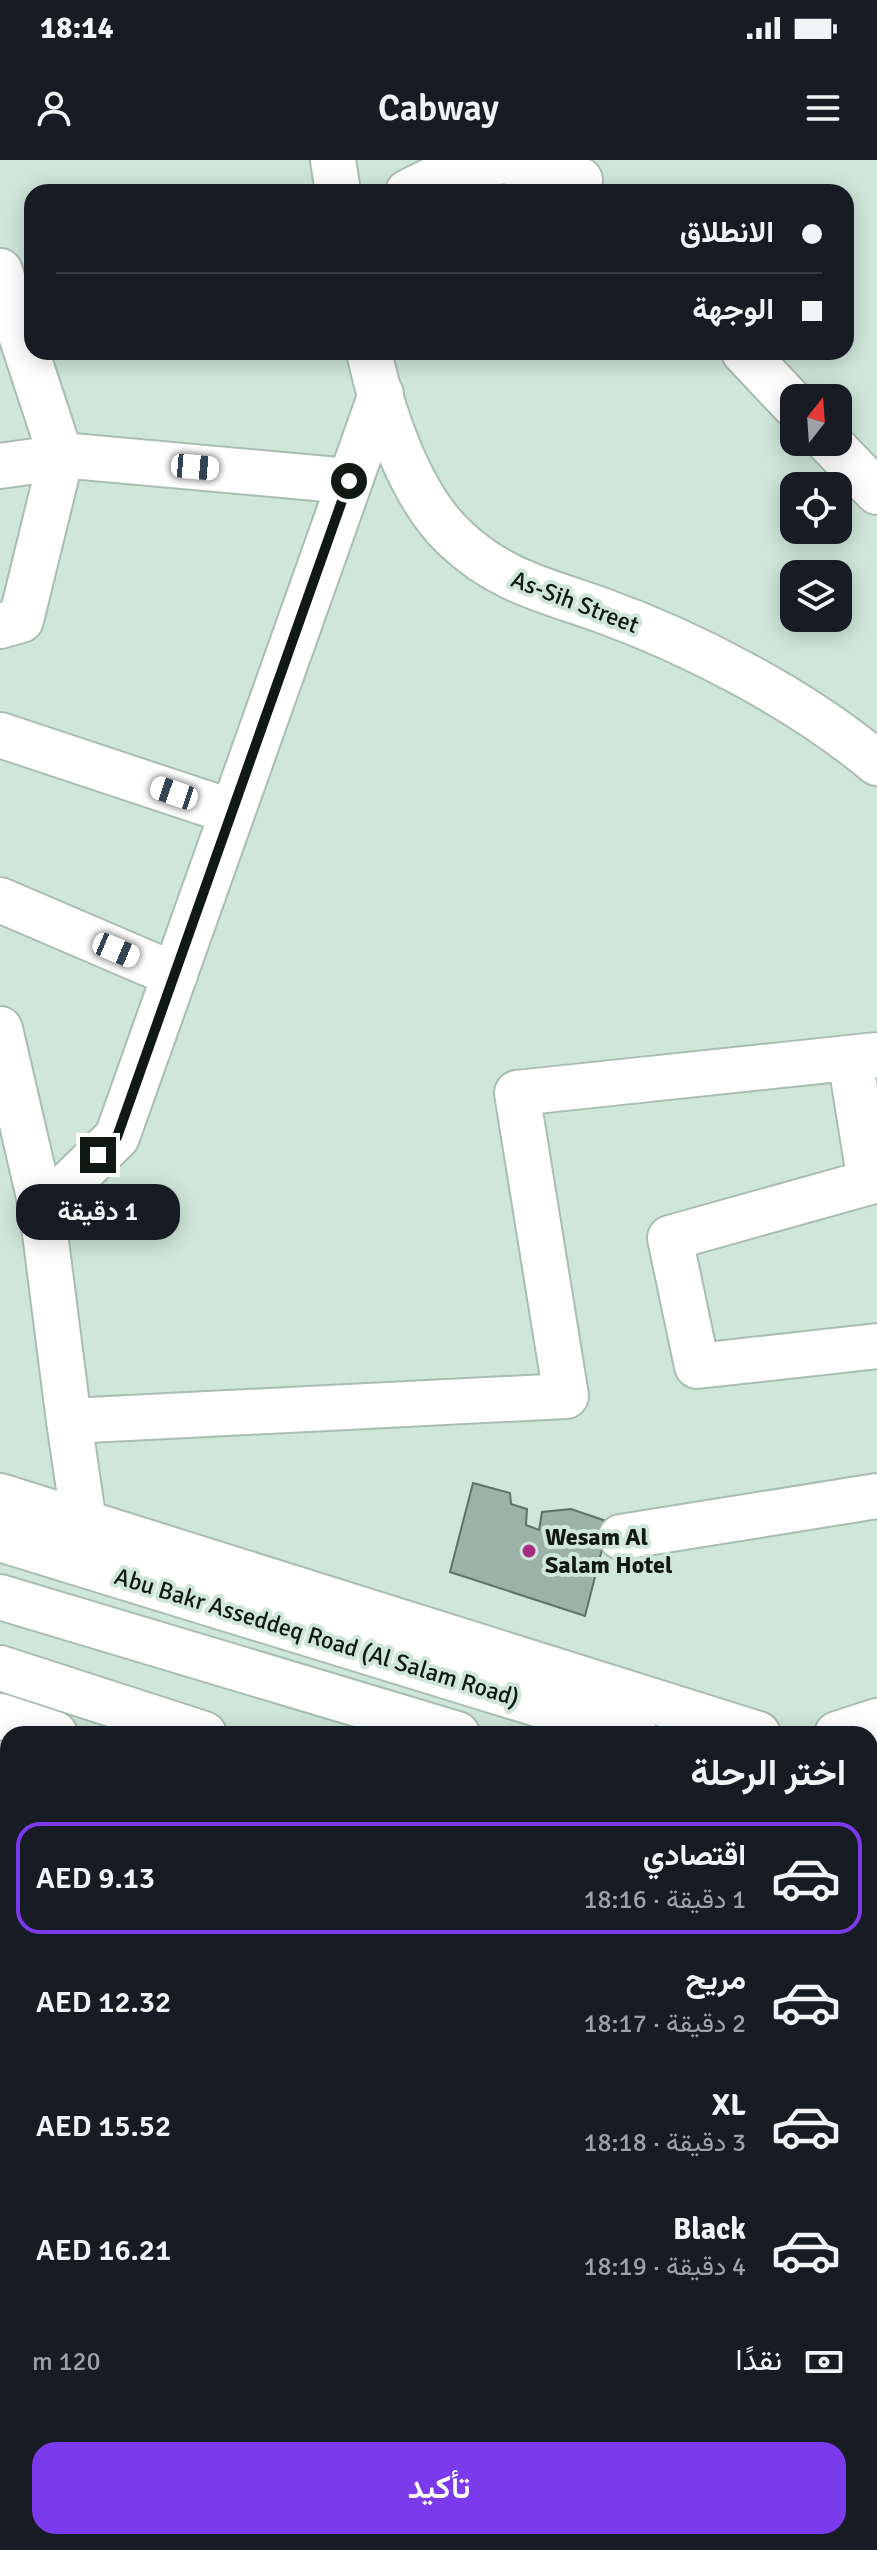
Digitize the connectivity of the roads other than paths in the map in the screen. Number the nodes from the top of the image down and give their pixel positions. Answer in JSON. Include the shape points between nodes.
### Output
{"nodes":[{"id":1,"x":333,"y":160,"type":"edge"},
{"id":2,"x":577,"y":177,"type":"edge"},
{"id":3,"x":337,"y":184,"type":"edge"},
{"id":4,"x":424,"y":184,"type":"edge"},
{"id":5,"x":24,"y":266,"type":"edge"},
{"id":6,"x":0,"y":271,"type":"edge"},
{"id":7,"x":24,"y":344,"type":"edge"},
{"id":8,"x":29,"y":360,"type":"edge"},
{"id":9,"x":371,"y":360,"type":"edge"},
{"id":10,"x":752,"y":360,"type":"edge"},
{"id":11,"x":780,"y":390,"type":"edge"},
{"id":12,"x":381,"y":394,"type":"junction"},
{"id":13,"x":842,"y":456,"type":"edge"},
{"id":14,"x":61,"y":457,"type":"junction"},
{"id":15,"x":0,"y":466,"type":"edge"},
{"id":16,"x":349,"y":481,"type":"junction"},
{"id":17,"x":877,"y":492,"type":"edge"},
{"id":18,"x":0,"y":626,"type":"edge"},
{"id":19,"x":0,"y":735,"type":"edge"},
{"id":20,"x":877,"y":763,"type":"edge"},
{"id":21,"x":232,"y":812,"type":"junction"},
{"id":22,"x":0,"y":900,"type":"edge"},
{"id":23,"x":175,"y":975,"type":"junction"},
{"id":24,"x":0,"y":1029,"type":"edge"},
{"id":25,"x":864,"y":1057,"type":"edge"},
{"id":26,"x":42,"y":1210,"type":"junction"},
{"id":27,"x":877,"y":1346,"type":"edge"},
{"id":28,"x":69,"y":1421,"type":"junction"},
{"id":29,"x":0,"y":1496,"type":"edge"},
{"id":30,"x":877,"y":1496,"type":"edge"},
{"id":31,"x":84,"y":1523,"type":"junction"},
{"id":32,"x":621,"y":1537,"type":"dead end"},
{"id":33,"x":0,"y":1539,"type":"edge"},
{"id":34,"x":0,"y":1597,"type":"edge"},
{"id":35,"x":0,"y":1668,"type":"edge"},
{"id":36,"x":0,"y":1716,"type":"edge"},
{"id":37,"x":31,"y":1726,"type":"edge"},
{"id":38,"x":179,"y":1726,"type":"edge"},
{"id":39,"x":430,"y":1726,"type":"edge"},
{"id":40,"x":609,"y":1726,"type":"edge"},
{"id":41,"x":732,"y":1726,"type":"edge"}],
"edges":[{"from":1,"to":3,"type":"main road"},
{"from":2,"to":4,"type":"main road","via":[[505,161],[456,168]]},
{"from":5,"to":6,"type":"main road"},
{"from":6,"to":7,"type":"main road"},
{"from":8,"to":14,"type":"main road"},
{"from":9,"to":12,"type":"main road","name":"As-Sih Street"},
{"from":10,"to":11,"type":"main road"},
{"from":12,"to":16,"type":"main road"},
{"from":12,"to":20,"type":"main road","name":"As-Sih Street","via":[[427,505],[455,538],[509,579],[601,610],[730,665]]},
{"from":13,"to":17,"type":"main road"},
{"from":14,"to":15,"type":"main road"},
{"from":14,"to":16,"type":"main road"},
{"from":14,"to":18,"type":"main road","via":[[21,620]]},
{"from":16,"to":21,"type":"main road"},
{"from":19,"to":21,"type":"main road"},
{"from":21,"to":23,"type":"main road"},
{"from":22,"to":23,"type":"main road"},
{"from":23,"to":26,"type":"main road","via":[[117,1137]]},
{"from":24,"to":26,"type":"main road"},
{"from":25,"to":27,"type":"main road","via":[[870,1182],[670,1238],[697,1366]]},
{"from":25,"to":28,"type":"main road","via":[[517,1093],[566,1396]]},
{"from":26,"to":28,"type":"main road"},
{"from":28,"to":31,"type":"main road"},
{"from":29,"to":31,"type":"main road"},
{"from":30,"to":32,"type":"main road"},
{"from":31,"to":41,"type":"main road"},
{"from":33,"to":40,"type":"main road","name":"Abu Bakr Asseddeq Road (Al Salam Road)"},
{"from":34,"to":39,"type":"main road"},
{"from":35,"to":38,"type":"main road"},
{"from":36,"to":37,"type":"main road"}]}
